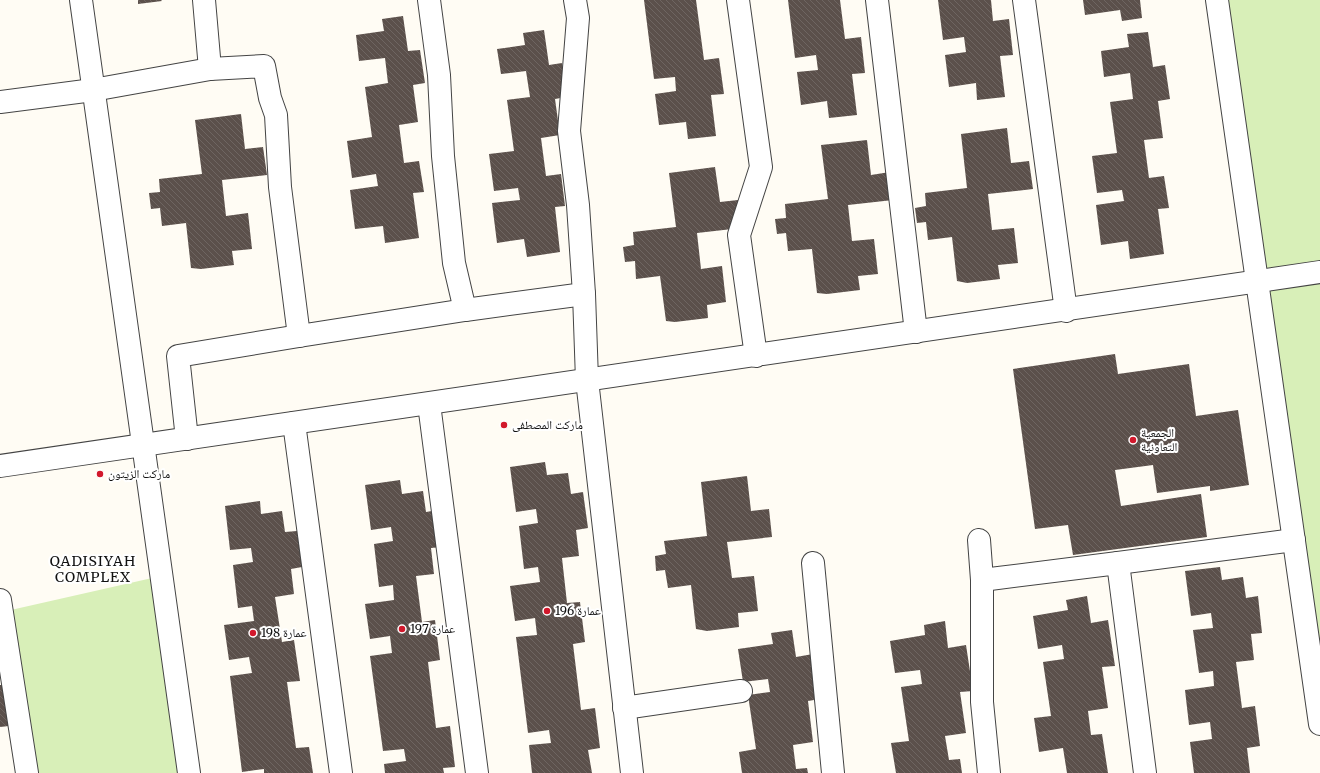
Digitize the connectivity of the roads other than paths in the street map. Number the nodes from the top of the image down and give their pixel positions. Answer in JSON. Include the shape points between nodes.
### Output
{"nodes":[{"id":1,"x":81,"y":0,"type":"edge"},
{"id":2,"x":204,"y":0,"type":"edge"},
{"id":3,"x":429,"y":0,"type":"edge"},
{"id":4,"x":575,"y":0,"type":"edge"},
{"id":5,"x":738,"y":0,"type":"edge"},
{"id":6,"x":877,"y":0,"type":"edge"},
{"id":7,"x":1024,"y":0,"type":"edge"},
{"id":8,"x":1217,"y":0,"type":"edge"},
{"id":9,"x":210,"y":69,"type":"junction"},
{"id":10,"x":93,"y":90,"type":"junction"},
{"id":11,"x":0,"y":102,"type":"edge"},
{"id":12,"x":1320,"y":272,"type":"edge"},
{"id":13,"x":1258,"y":282,"type":"junction"},
{"id":14,"x":584,"y":294,"type":"junction"},
{"id":15,"x":465,"y":310,"type":"junction"},
{"id":16,"x":1066,"y":311,"type":"junction"},
{"id":17,"x":916,"y":332,"type":"junction"},
{"id":18,"x":299,"y":336,"type":"junction"},
{"id":19,"x":756,"y":356,"type":"junction"},
{"id":20,"x":587,"y":380,"type":"junction"},
{"id":21,"x":429,"y":404,"type":"junction"},
{"id":22,"x":294,"y":423,"type":"junction"},
{"id":23,"x":187,"y":439,"type":"junction"},
{"id":24,"x":143,"y":446,"type":"junction"},
{"id":25,"x":0,"y":466,"type":"edge"},
{"id":26,"x":979,"y":540,"type":"dead end"},
{"id":27,"x":1294,"y":540,"type":"junction"},
{"id":28,"x":813,"y":563,"type":"dead end"},
{"id":29,"x":1118,"y":563,"type":"junction"},
{"id":30,"x":982,"y":580,"type":"junction"},
{"id":31,"x":0,"y":600,"type":"edge"},
{"id":32,"x":741,"y":691,"type":"dead end"},
{"id":33,"x":624,"y":708,"type":"junction"},
{"id":34,"x":1320,"y":724,"type":"edge"},
{"id":35,"x":27,"y":773,"type":"edge"},
{"id":36,"x":189,"y":773,"type":"edge"},
{"id":37,"x":341,"y":773,"type":"edge"},
{"id":38,"x":477,"y":773,"type":"edge"},
{"id":39,"x":632,"y":773,"type":"edge"},
{"id":40,"x":833,"y":773,"type":"edge"},
{"id":41,"x":989,"y":773,"type":"edge"},
{"id":42,"x":1145,"y":773,"type":"edge"}],
"edges":[{"from":1,"to":10,"type":"street"},
{"from":2,"to":9,"type":"street"},
{"from":3,"to":15,"type":"street","via":[[439,75],[442,156],[454,263]]},
{"from":4,"to":14,"type":"street","via":[[578,18],[569,131],[578,205]]},
{"from":5,"to":19,"type":"street","via":[[761,167],[740,235]]},
{"from":6,"to":17,"type":"street"},
{"from":7,"to":16,"type":"street"},
{"from":8,"to":13,"type":"street"},
{"from":9,"to":10,"type":"street"},
{"from":9,"to":18,"type":"street","via":[[264,66],[276,115],[280,187]]},
{"from":10,"to":11,"type":"street"},
{"from":10,"to":24,"type":"street"},
{"from":12,"to":13,"type":"street"},
{"from":13,"to":16,"type":"street"},
{"from":13,"to":27,"type":"street"},
{"from":14,"to":15,"type":"street"},
{"from":14,"to":20,"type":"street"},
{"from":15,"to":18,"type":"street"},
{"from":16,"to":17,"type":"street"},
{"from":17,"to":19,"type":"street"},
{"from":18,"to":23,"type":"street","via":[[178,356]]},
{"from":19,"to":20,"type":"street"},
{"from":20,"to":21,"type":"street"},
{"from":20,"to":33,"type":"street"},
{"from":21,"to":22,"type":"street"},
{"from":21,"to":38,"type":"street"},
{"from":22,"to":23,"type":"street"},
{"from":22,"to":37,"type":"street"},
{"from":23,"to":24,"type":"street"},
{"from":24,"to":25,"type":"street"},
{"from":24,"to":36,"type":"street"},
{"from":26,"to":30,"type":"street"},
{"from":27,"to":29,"type":"street"},
{"from":27,"to":34,"type":"street"},
{"from":28,"to":40,"type":"street"},
{"from":29,"to":30,"type":"street"},
{"from":29,"to":42,"type":"street"},
{"from":30,"to":41,"type":"street","via":[[982,702]]},
{"from":31,"to":35,"type":"street"},
{"from":32,"to":33,"type":"street"},
{"from":33,"to":39,"type":"street"}]}
